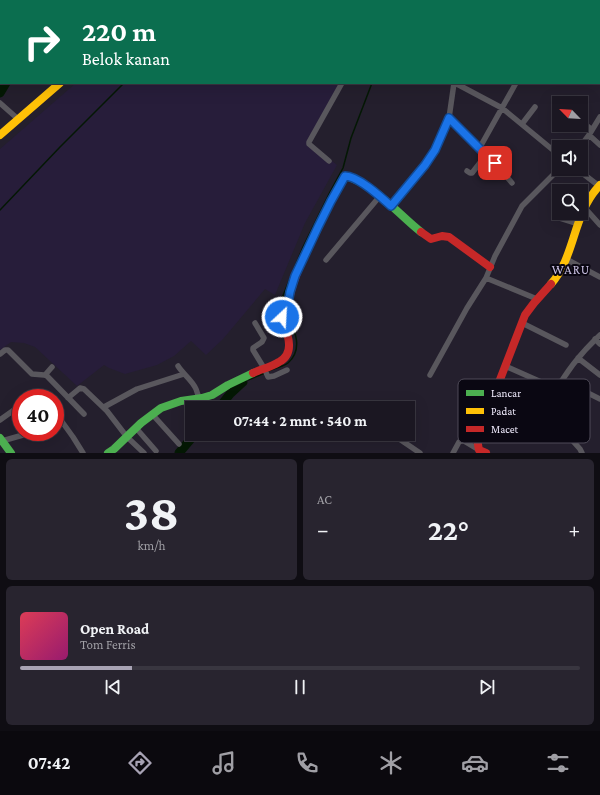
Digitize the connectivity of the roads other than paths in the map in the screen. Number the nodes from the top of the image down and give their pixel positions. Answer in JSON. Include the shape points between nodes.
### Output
{"nodes":[{"id":1,"x":59,"y":84,"type":"edge"},
{"id":2,"x":341,"y":84,"type":"edge"},
{"id":3,"x":455,"y":84,"type":"edge"},
{"id":4,"x":457,"y":84,"type":"edge"},
{"id":5,"x":515,"y":84,"type":"edge"},
{"id":6,"x":0,"y":103,"type":"edge"},
{"id":7,"x":535,"y":107,"type":"dead end"},
{"id":8,"x":502,"y":108,"type":"junction"},
{"id":9,"x":600,"y":117,"type":"edge"},
{"id":10,"x":449,"y":118,"type":"junction"},
{"id":11,"x":18,"y":119,"type":"junction"},
{"id":12,"x":522,"y":124,"type":"junction"},
{"id":13,"x":588,"y":130,"type":"edge"},
{"id":14,"x":590,"y":133,"type":"junction"},
{"id":15,"x":0,"y":136,"type":"edge"},
{"id":16,"x":585,"y":140,"type":"edge"},
{"id":17,"x":600,"y":145,"type":"edge"},
{"id":18,"x":479,"y":148,"type":"junction"},
{"id":19,"x":552,"y":149,"type":"edge"},
{"id":20,"x":486,"y":155,"type":"junction"},
{"id":21,"x":329,"y":161,"type":"dead end"},
{"id":22,"x":467,"y":171,"type":"dead end"},
{"id":23,"x":552,"y":176,"type":"edge"},
{"id":24,"x":587,"y":176,"type":"edge"},
{"id":25,"x":512,"y":183,"type":"dead end"},
{"id":26,"x":599,"y":185,"type":"edge"},
{"id":27,"x":380,"y":196,"type":"junction"},
{"id":28,"x":588,"y":201,"type":"edge"},
{"id":29,"x":391,"y":206,"type":"junction"},
{"id":30,"x":588,"y":212,"type":"edge"},
{"id":31,"x":565,"y":220,"type":"edge"},
{"id":32,"x":579,"y":220,"type":"edge"},
{"id":33,"x":578,"y":224,"type":"junction"},
{"id":34,"x":600,"y":225,"type":"edge"},
{"id":35,"x":566,"y":259,"type":"junction"},
{"id":36,"x":326,"y":260,"type":"dead end"},
{"id":37,"x":490,"y":267,"type":"junction"},
{"id":38,"x":600,"y":277,"type":"edge"},
{"id":39,"x":486,"y":278,"type":"junction"},
{"id":40,"x":537,"y":299,"type":"junction"},
{"id":41,"x":522,"y":323,"type":"junction"},
{"id":42,"x":255,"y":324,"type":"dead end"},
{"id":43,"x":600,"y":335,"type":"edge"},
{"id":44,"x":595,"y":339,"type":"junction"},
{"id":45,"x":600,"y":344,"type":"edge"},
{"id":46,"x":566,"y":346,"type":"dead end"},
{"id":47,"x":0,"y":354,"type":"edge"},
{"id":48,"x":578,"y":358,"type":"junction"},
{"id":49,"x":178,"y":366,"type":"dead end"},
{"id":50,"x":505,"y":366,"type":"junction"},
{"id":51,"x":52,"y":368,"type":"dead end"},
{"id":52,"x":286,"y":370,"type":"dead end"},
{"id":53,"x":265,"y":371,"type":"junction"},
{"id":54,"x":184,"y":374,"type":"junction"},
{"id":55,"x":45,"y":375,"type":"junction"},
{"id":56,"x":430,"y":375,"type":"dead end"},
{"id":57,"x":600,"y":375,"type":"edge"},
{"id":58,"x":500,"y":379,"type":"edge"},
{"id":59,"x":532,"y":379,"type":"edge"},
{"id":60,"x":563,"y":379,"type":"edge"},
{"id":61,"x":590,"y":394,"type":"edge"},
{"id":62,"x":68,"y":398,"type":"junction"},
{"id":63,"x":201,"y":398,"type":"junction"},
{"id":64,"x":600,"y":399,"type":"edge"},
{"id":65,"x":104,"y":408,"type":"junction"},
{"id":66,"x":12,"y":411,"type":"edge"},
{"id":67,"x":84,"y":414,"type":"dead end"},
{"id":68,"x":152,"y":414,"type":"junction"},
{"id":69,"x":0,"y":420,"type":"edge"},
{"id":70,"x":64,"y":424,"type":"edge"},
{"id":71,"x":136,"y":428,"type":"junction"},
{"id":72,"x":12,"y":437,"type":"edge"},
{"id":73,"x":127,"y":437,"type":"junction"},
{"id":74,"x":1,"y":439,"type":"edge"},
{"id":75,"x":402,"y":441,"type":"edge"},
{"id":76,"x":458,"y":443,"type":"edge"},
{"id":77,"x":468,"y":443,"type":"edge"},
{"id":78,"x":575,"y":443,"type":"edge"},
{"id":79,"x":179,"y":444,"type":"dead end"},
{"id":80,"x":156,"y":451,"type":"dead end"},
{"id":81,"x":482,"y":451,"type":"edge"},
{"id":82,"x":113,"y":452,"type":"edge"},
{"id":83,"x":11,"y":453,"type":"edge"},
{"id":84,"x":83,"y":453,"type":"edge"},
{"id":85,"x":144,"y":453,"type":"edge"},
{"id":86,"x":420,"y":453,"type":"edge"},
{"id":87,"x":453,"y":453,"type":"edge"},
{"id":88,"x":582,"y":453,"type":"edge"}],
"edges":[{"from":1,"to":11,"type":"main road"},
{"from":2,"to":21,"type":"street","via":[[309,142]]},
{"from":3,"to":10,"type":"street"},
{"from":4,"to":8,"type":"street"},
{"from":5,"to":8,"type":"street"},
{"from":6,"to":11,"type":"street"},
{"from":7,"to":12,"type":"street"},
{"from":8,"to":12,"type":"street"},
{"from":8,"to":18,"type":"street"},
{"from":9,"to":14,"type":"street"},
{"from":10,"to":18,"type":"street"},
{"from":10,"to":29,"type":"street","via":[[435,150]]},
{"from":11,"to":15,"type":"main road"},
{"from":12,"to":19,"type":"street"},
{"from":13,"to":14,"type":"street"},
{"from":14,"to":16,"type":"street"},
{"from":14,"to":17,"type":"street"},
{"from":18,"to":20,"type":"street"},
{"from":20,"to":22,"type":"street","via":[[472,172]]},
{"from":20,"to":25,"type":"street"},
{"from":23,"to":37,"type":"street","via":[[522,206]]},
{"from":24,"to":26,"type":"street"},
{"from":26,"to":28,"type":"main road"},
{"from":27,"to":29,"type":"main road"},
{"from":27,"to":36,"type":"street"},
{"from":27,"to":53,"type":"main road","via":[[354,178],[344,177],[295,276],[288,304],[281,314],[289,342],[289,352],[283,360]]},
{"from":29,"to":37,"type":"main road","via":[[431,239],[449,237]]},
{"from":30,"to":34,"type":"street"},
{"from":31,"to":33,"type":"street"},
{"from":32,"to":33,"type":"main road"},
{"from":33,"to":35,"type":"main road"},
{"from":35,"to":38,"type":"street"},
{"from":35,"to":40,"type":"main road","via":[[559,274]]},
{"from":37,"to":39,"type":"street"},
{"from":39,"to":40,"type":"street"},
{"from":39,"to":56,"type":"street"},
{"from":40,"to":41,"type":"main road","via":[[530,306]]},
{"from":41,"to":46,"type":"street"},
{"from":41,"to":50,"type":"main road"},
{"from":42,"to":53,"type":"street","via":[[264,338],[253,350]]},
{"from":43,"to":44,"type":"street"},
{"from":44,"to":45,"type":"street"},
{"from":44,"to":48,"type":"street"},
{"from":47,"to":55,"type":"street","via":[[8,350],[32,374]]},
{"from":48,"to":57,"type":"street"},
{"from":48,"to":60,"type":"street"},
{"from":49,"to":54,"type":"street"},
{"from":50,"to":58,"type":"main road"},
{"from":50,"to":59,"type":"street"},
{"from":51,"to":55,"type":"street"},
{"from":52,"to":53,"type":"street","via":[[270,377]]},
{"from":53,"to":63,"type":"main road"},
{"from":54,"to":63,"type":"street"},
{"from":54,"to":65,"type":"street","via":[[137,389]]},
{"from":55,"to":62,"type":"street"},
{"from":61,"to":64,"type":"street"},
{"from":62,"to":65,"type":"street","via":[[81,388]]},
{"from":62,"to":67,"type":"street"},
{"from":63,"to":68,"type":"main road","via":[[168,405]]},
{"from":65,"to":73,"type":"street"},
{"from":66,"to":69,"type":"street"},
{"from":68,"to":71,"type":"main road"},
{"from":68,"to":79,"type":"street"},
{"from":70,"to":84,"type":"street"},
{"from":71,"to":73,"type":"main road"},
{"from":71,"to":80,"type":"street"},
{"from":72,"to":74,"type":"street"},
{"from":73,"to":82,"type":"main road"},
{"from":73,"to":85,"type":"street"},
{"from":74,"to":83,"type":"main road"},
{"from":75,"to":86,"type":"street"},
{"from":76,"to":87,"type":"street"},
{"from":77,"to":81,"type":"street"},
{"from":78,"to":88,"type":"street"}]}
